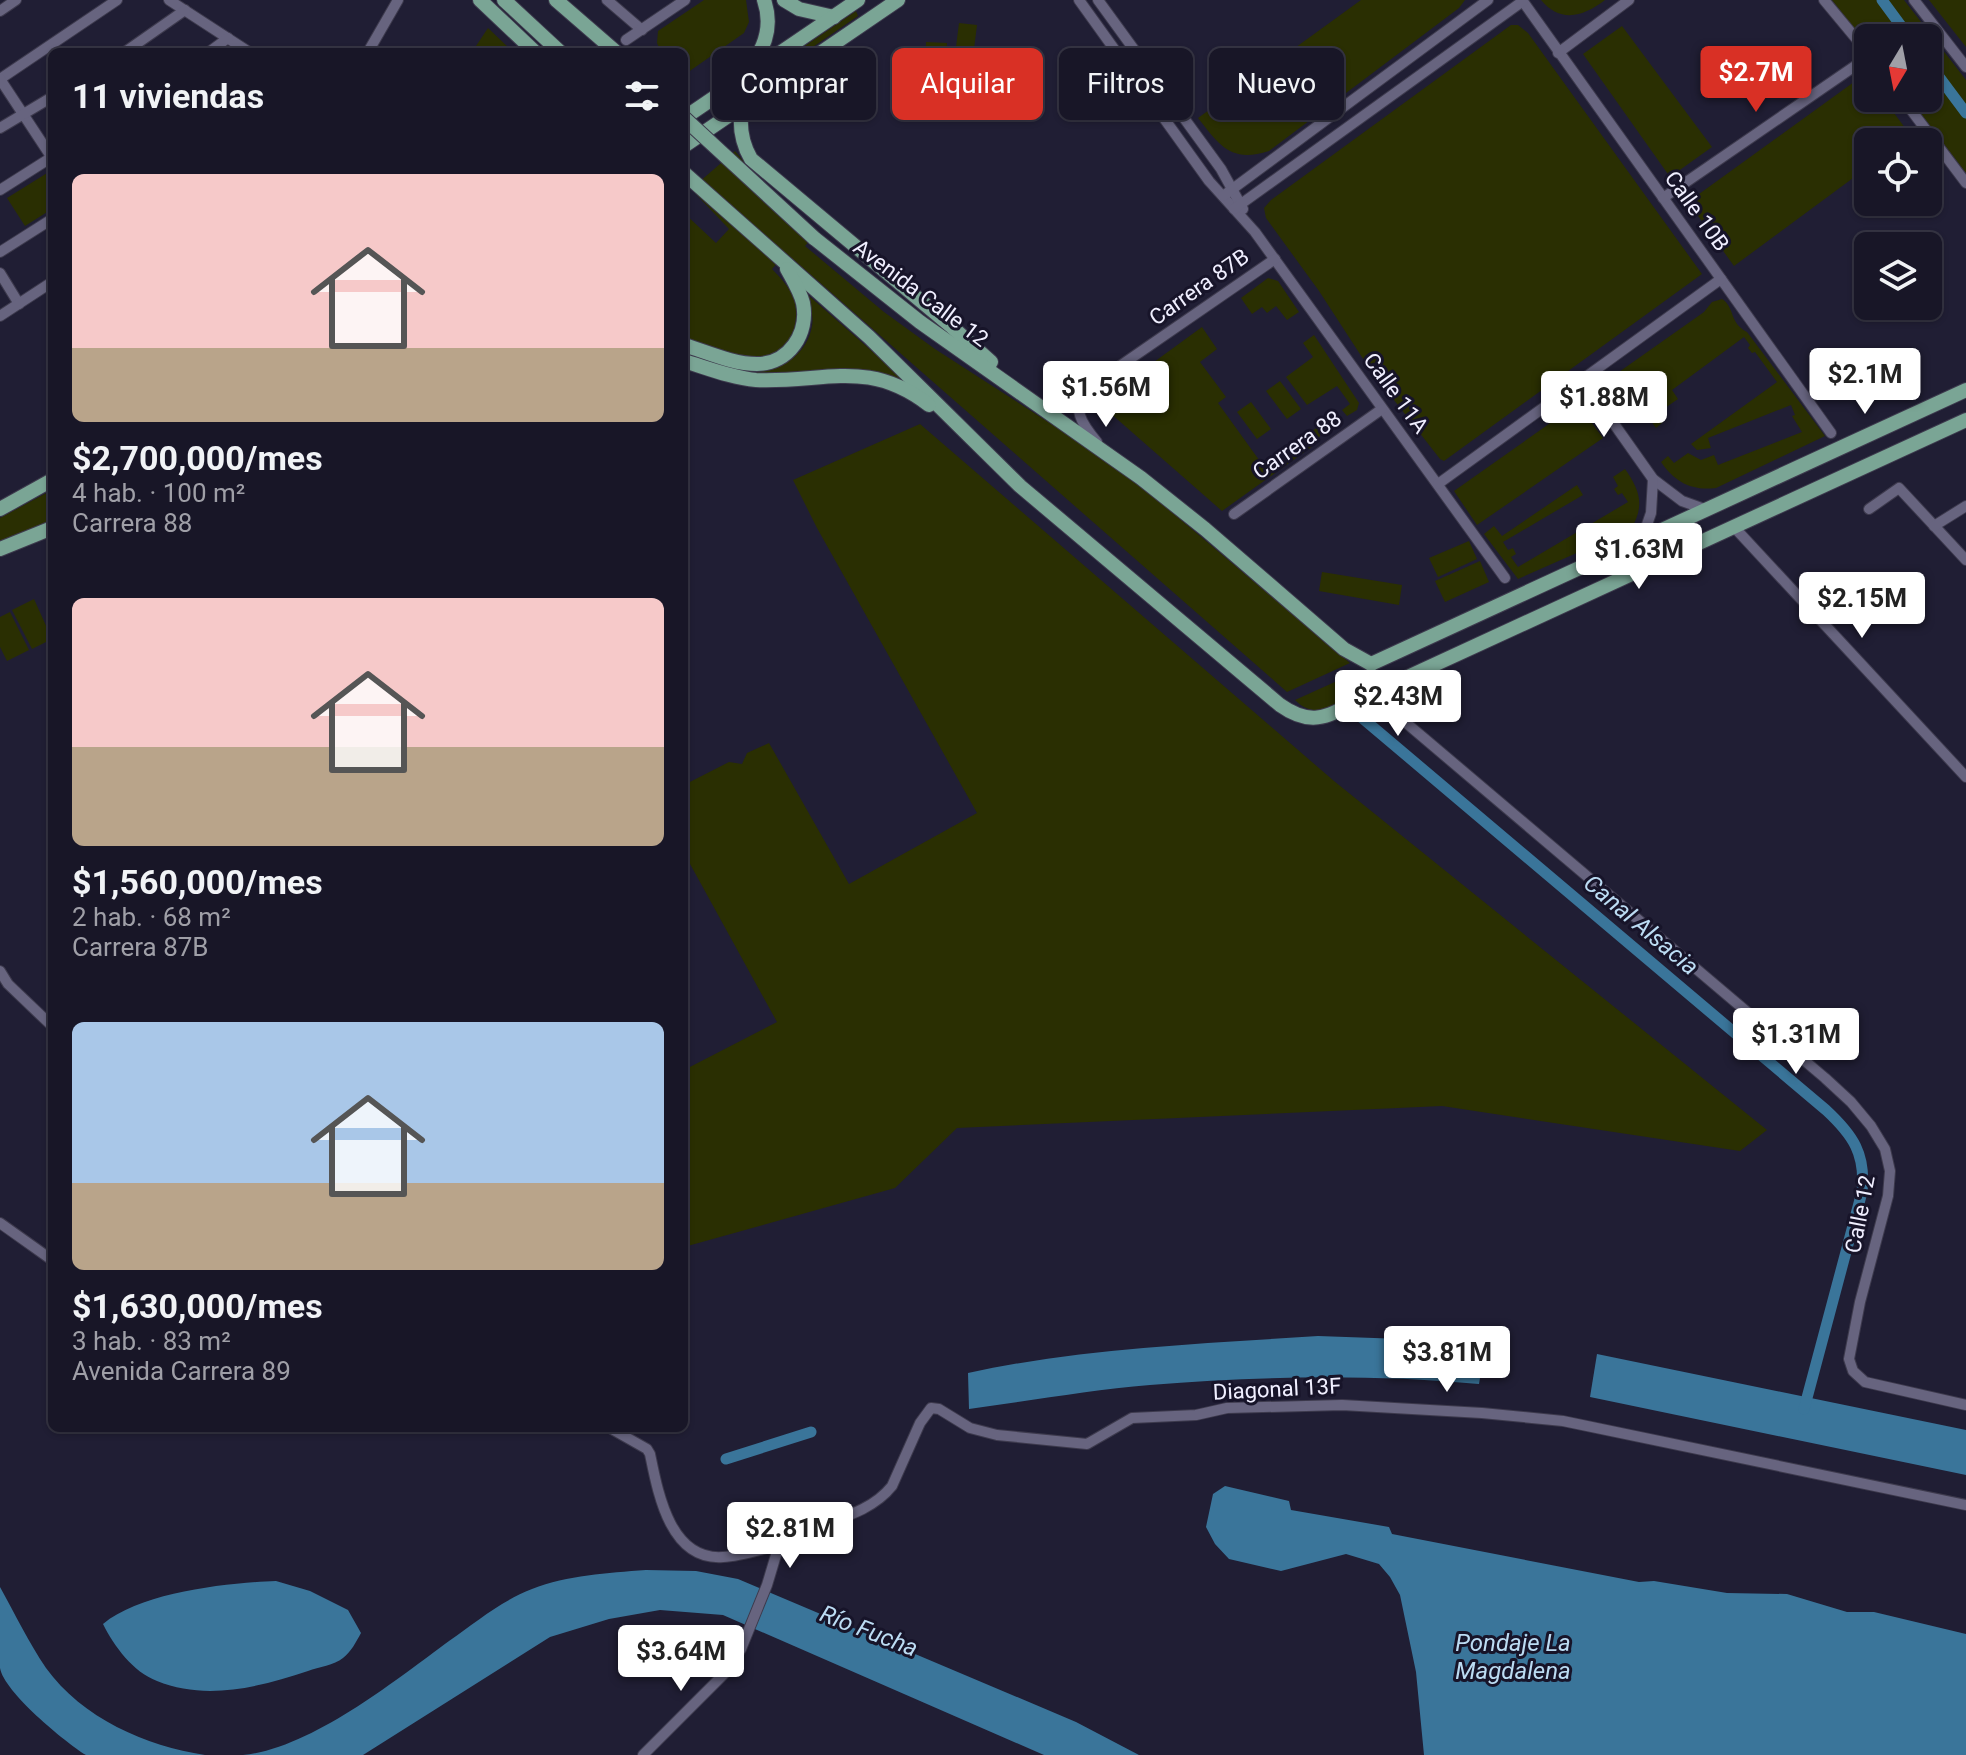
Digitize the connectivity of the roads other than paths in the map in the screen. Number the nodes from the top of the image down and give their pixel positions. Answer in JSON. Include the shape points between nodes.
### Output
{"nodes":[{"id":1,"x":16,"y":0,"type":"edge"},
{"id":2,"x":117,"y":0,"type":"edge"},
{"id":3,"x":169,"y":0,"type":"edge"},
{"id":4,"x":398,"y":0,"type":"edge"},
{"id":5,"x":480,"y":0,"type":"edge"},
{"id":6,"x":504,"y":0,"type":"edge"},
{"id":7,"x":556,"y":0,"type":"edge"},
{"id":8,"x":568,"y":0,"type":"edge"},
{"id":9,"x":607,"y":0,"type":"edge"},
{"id":10,"x":685,"y":0,"type":"edge"},
{"id":11,"x":764,"y":0,"type":"edge"},
{"id":12,"x":784,"y":0,"type":"edge"},
{"id":13,"x":858,"y":0,"type":"edge"},
{"id":14,"x":898,"y":0,"type":"edge"},
{"id":15,"x":1079,"y":0,"type":"edge"},
{"id":16,"x":1098,"y":0,"type":"edge"},
{"id":17,"x":1488,"y":0,"type":"edge"},
{"id":18,"x":1629,"y":0,"type":"edge"},
{"id":19,"x":1824,"y":0,"type":"edge"},
{"id":20,"x":1914,"y":0,"type":"edge"},
{"id":21,"x":1520,"y":1,"type":"edge"},
{"id":22,"x":185,"y":10,"type":"junction"},
{"id":23,"x":0,"y":11,"type":"edge"},
{"id":24,"x":834,"y":17,"type":"junction"},
{"id":25,"x":590,"y":29,"type":"junction"},
{"id":26,"x":642,"y":30,"type":"junction"},
{"id":27,"x":228,"y":38,"type":"junction"},
{"id":28,"x":1854,"y":38,"type":"edge"},
{"id":29,"x":626,"y":40,"type":"dead end"},
{"id":30,"x":131,"y":48,"type":"edge"},
{"id":31,"x":214,"y":48,"type":"edge"},
{"id":32,"x":243,"y":48,"type":"edge"},
{"id":33,"x":370,"y":48,"type":"edge"},
{"id":34,"x":531,"y":48,"type":"edge"},
{"id":35,"x":556,"y":48,"type":"edge"},
{"id":36,"x":611,"y":48,"type":"edge"},
{"id":37,"x":761,"y":48,"type":"edge"},
{"id":38,"x":787,"y":48,"type":"edge"},
{"id":39,"x":827,"y":48,"type":"edge"},
{"id":40,"x":1558,"y":53,"type":"junction"},
{"id":41,"x":1854,"y":65,"type":"edge"},
{"id":42,"x":1966,"y":67,"type":"edge"},
{"id":43,"x":0,"y":79,"type":"edge"},
{"id":44,"x":48,"y":99,"type":"edge"},
{"id":45,"x":712,"y":99,"type":"edge"},
{"id":46,"x":1913,"y":112,"type":"edge"},
{"id":47,"x":23,"y":114,"type":"junction"},
{"id":48,"x":688,"y":115,"type":"edge"},
{"id":49,"x":721,"y":120,"type":"edge"},
{"id":50,"x":741,"y":120,"type":"edge"},
{"id":51,"x":688,"y":122,"type":"edge"},
{"id":52,"x":0,"y":128,"type":"edge"},
{"id":53,"x":688,"y":143,"type":"edge"},
{"id":54,"x":48,"y":151,"type":"edge"},
{"id":55,"x":48,"y":160,"type":"edge"},
{"id":56,"x":688,"y":177,"type":"edge"},
{"id":57,"x":1966,"y":183,"type":"edge"},
{"id":58,"x":0,"y":190,"type":"edge"},
{"id":59,"x":1227,"y":192,"type":"junction"},
{"id":60,"x":1663,"y":198,"type":"junction"},
{"id":61,"x":1237,"y":206,"type":"junction"},
{"id":62,"x":48,"y":222,"type":"edge"},
{"id":63,"x":0,"y":252,"type":"edge"},
{"id":64,"x":1275,"y":259,"type":"junction"},
{"id":65,"x":784,"y":261,"type":"junction"},
{"id":66,"x":0,"y":273,"type":"edge"},
{"id":67,"x":1721,"y":279,"type":"junction"},
{"id":68,"x":48,"y":285,"type":"edge"},
{"id":69,"x":19,"y":304,"type":"junction"},
{"id":70,"x":0,"y":316,"type":"edge"},
{"id":71,"x":688,"y":346,"type":"edge"},
{"id":72,"x":688,"y":362,"type":"edge"},
{"id":73,"x":1583,"y":380,"type":"junction"},
{"id":74,"x":1966,"y":390,"type":"edge"},
{"id":75,"x":1032,"y":401,"type":"junction"},
{"id":76,"x":1382,"y":409,"type":"junction"},
{"id":77,"x":1966,"y":420,"type":"edge"},
{"id":78,"x":1831,"y":433,"type":"dead end"},
{"id":79,"x":972,"y":439,"type":"junction"},
{"id":80,"x":1103,"y":450,"type":"junction"},
{"id":81,"x":1653,"y":479,"type":"junction"},
{"id":82,"x":48,"y":482,"type":"edge"},
{"id":83,"x":1438,"y":484,"type":"junction"},
{"id":84,"x":1966,"y":506,"type":"edge"},
{"id":85,"x":0,"y":509,"type":"edge"},
{"id":86,"x":1869,"y":509,"type":"dead end"},
{"id":87,"x":1707,"y":510,"type":"junction"},
{"id":88,"x":1234,"y":514,"type":"dead end"},
{"id":89,"x":1934,"y":526,"type":"junction"},
{"id":90,"x":1734,"y":527,"type":"junction"},
{"id":91,"x":48,"y":530,"type":"edge"},
{"id":92,"x":1641,"y":541,"type":"junction"},
{"id":93,"x":0,"y":549,"type":"edge"},
{"id":94,"x":1966,"y":560,"type":"edge"},
{"id":95,"x":1505,"y":578,"type":"dead end"},
{"id":96,"x":1371,"y":664,"type":"junction"},
{"id":97,"x":1372,"y":694,"type":"junction"},
{"id":98,"x":1966,"y":777,"type":"edge"},
{"id":99,"x":0,"y":971,"type":"edge"},
{"id":100,"x":48,"y":1022,"type":"edge"},
{"id":101,"x":0,"y":1223,"type":"edge"},
{"id":102,"x":48,"y":1257,"type":"edge"},
{"id":103,"x":1966,"y":1405,"type":"edge"},
{"id":104,"x":617,"y":1432,"type":"edge"},
{"id":105,"x":1966,"y":1505,"type":"edge"},
{"id":106,"x":779,"y":1545,"type":"junction"},
{"id":107,"x":643,"y":1755,"type":"edge"}],
"edges":[{"from":1,"to":23,"type":"street"},
{"from":2,"to":43,"type":"street"},
{"from":3,"to":22,"type":"street"},
{"from":4,"to":33,"type":"street"},
{"from":5,"to":34,"type":"main road"},
{"from":6,"to":35,"type":"main road"},
{"from":7,"to":25,"type":"main road"},
{"from":8,"to":25,"type":"main road"},
{"from":9,"to":26,"type":"street"},
{"from":10,"to":26,"type":"street"},
{"from":11,"to":37,"type":"main road","via":[[768,13]]},
{"from":12,"to":24,"type":"main road"},
{"from":13,"to":24,"type":"main road"},
{"from":14,"to":39,"type":"main road"},
{"from":15,"to":59,"type":"street","name":"Calle 11A","via":[[1209,181]]},
{"from":16,"to":59,"type":"street","name":"Calle 11A","via":[[1221,169]]},
{"from":17,"to":59,"type":"street"},
{"from":18,"to":40,"type":"street"},
{"from":19,"to":28,"type":"street"},
{"from":20,"to":42,"type":"street"},
{"from":21,"to":40,"type":"street","name":"Calle 10B"},
{"from":21,"to":61,"type":"street"},
{"from":22,"to":27,"type":"street"},
{"from":22,"to":30,"type":"street"},
{"from":24,"to":38,"type":"main road"},
{"from":25,"to":36,"type":"main road"},
{"from":26,"to":29,"type":"street"},
{"from":27,"to":31,"type":"street"},
{"from":27,"to":32,"type":"street"},
{"from":40,"to":60,"type":"street","name":"Calle 10B"},
{"from":41,"to":60,"type":"street"},
{"from":43,"to":47,"type":"street"},
{"from":44,"to":47,"type":"street"},
{"from":45,"to":48,"type":"main road"},
{"from":46,"to":57,"type":"street"},
{"from":47,"to":52,"type":"street"},
{"from":47,"to":54,"type":"street"},
{"from":49,"to":53,"type":"main road"},
{"from":50,"to":75,"type":"main road","via":[[751,159]]},
{"from":51,"to":75,"type":"main road","name":"Avenida Calle 12","bridge":true,"via":[[814,238]]},
{"from":55,"to":58,"type":"street"},
{"from":56,"to":65,"type":"main road"},
{"from":59,"to":61,"type":"street","name":"Calle 11A"},
{"from":60,"to":67,"type":"street","name":"Calle 10B"},
{"from":61,"to":64,"type":"street","name":"Calle 11A"},
{"from":62,"to":63,"type":"street"},
{"from":64,"to":76,"type":"street","name":"Calle 11A"},
{"from":64,"to":80,"type":"street","name":"Carrera 87B","via":[[1088,388],[1078,412]]},
{"from":65,"to":71,"type":"main road","via":[[798,288],[804,317],[793,349],[782,358],[754,364]]},
{"from":65,"to":79,"type":"main road"},
{"from":66,"to":69,"type":"street"},
{"from":67,"to":73,"type":"street"},
{"from":67,"to":78,"type":"street","name":"Calle 10B"},
{"from":68,"to":69,"type":"street"},
{"from":69,"to":70,"type":"street"},
{"from":72,"to":79,"type":"main road","via":[[746,379],[880,378],[908,390]]},
{"from":73,"to":81,"type":"street"},
{"from":73,"to":83,"type":"street"},
{"from":74,"to":87,"type":"main road"},
{"from":75,"to":80,"type":"main road","name":"Avenida Calle 12"},
{"from":76,"to":83,"type":"street","name":"Calle 11A"},
{"from":76,"to":88,"type":"street","name":"Carrera 88"},
{"from":77,"to":90,"type":"main road"},
{"from":79,"to":97,"type":"main road","via":[[1020,486],[1290,712],[1306,718],[1329,716]]},
{"from":80,"to":96,"type":"main road","name":"Avenida Calle 12","via":[[1205,529],[1344,649]]},
{"from":81,"to":87,"type":"street","via":[[1682,501]]},
{"from":81,"to":92,"type":"street","via":[[1650,520]]},
{"from":82,"to":85,"type":"main road"},
{"from":83,"to":95,"type":"street","name":"Calle 11A"},
{"from":84,"to":89,"type":"street"},
{"from":86,"to":89,"type":"street","via":[[1899,488]]},
{"from":87,"to":92,"type":"main road"},
{"from":89,"to":94,"type":"street"},
{"from":90,"to":97,"type":"main road"},
{"from":90,"to":98,"type":"street"},
{"from":91,"to":93,"type":"main road"},
{"from":92,"to":96,"type":"main road"},
{"from":96,"to":97,"type":"main road"},
{"from":97,"to":103,"type":"street","name":"Calle 12","via":[[1861,1114],[1885,1149],[1890,1171],[1849,1359],[1853,1371],[1865,1382]]},
{"from":99,"to":100,"type":"street"},
{"from":101,"to":102,"type":"street"},
{"from":104,"to":106,"type":"street","via":[[650,1454],[657,1492],[683,1544],[698,1554],[721,1557]]},
{"from":105,"to":106,"type":"street","name":"Diagonal 13F","via":[[1563,1421],[1496,1414],[1342,1405],[1227,1408],[1132,1418],[1087,1444],[997,1435],[931,1408],[886,1494],[854,1514],[820,1523]]},
{"from":106,"to":107,"type":"street","via":[[741,1649],[726,1672]]}]}
